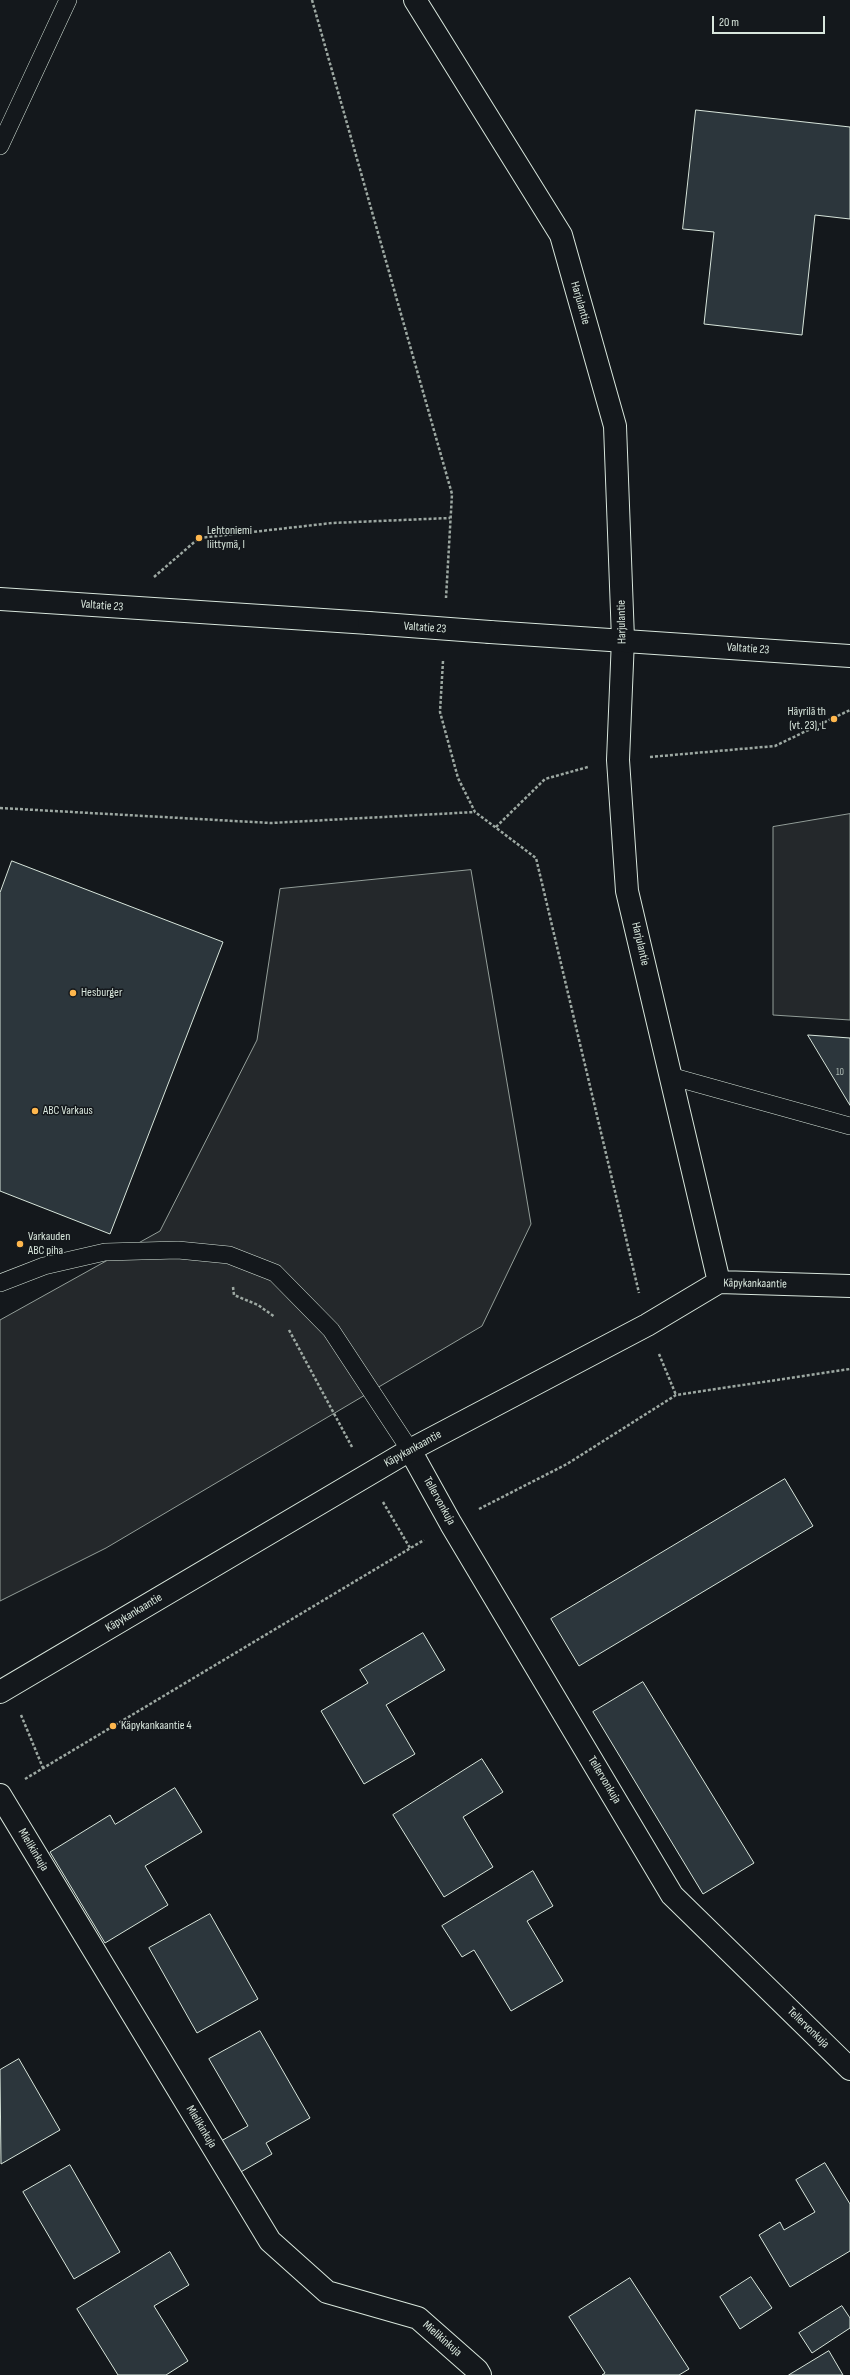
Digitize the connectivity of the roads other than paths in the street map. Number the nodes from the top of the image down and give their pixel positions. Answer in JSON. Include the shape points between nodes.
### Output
{"nodes":[{"id":1,"x":68,"y":0,"type":"edge"},
{"id":2,"x":415,"y":0,"type":"edge"},
{"id":3,"x":0,"y":146,"type":"edge"},
{"id":4,"x":0,"y":599,"type":"edge"},
{"id":5,"x":623,"y":639,"type":"junction"},
{"id":6,"x":850,"y":656,"type":"edge"},
{"id":7,"x":670,"y":1076,"type":"junction"},
{"id":8,"x":850,"y":1126,"type":"edge"},
{"id":9,"x":719,"y":1282,"type":"junction"},
{"id":10,"x":0,"y":1283,"type":"edge"},
{"id":11,"x":850,"y":1286,"type":"edge"},
{"id":12,"x":410,"y":1450,"type":"junction"},
{"id":13,"x":5,"y":1690,"type":"edge"},
{"id":14,"x":0,"y":1795,"type":"edge"},
{"id":15,"x":850,"y":2069,"type":"edge"},
{"id":16,"x":480,"y":2375,"type":"edge"}],
"edges":[{"from":1,"to":3,"type":"lane"},
{"from":2,"to":5,"type":"main road","name":"Harjulantie","via":[[561,235],[615,426]]},
{"from":4,"to":5,"type":"main road","name":"Valtatie 23","bridge":true},
{"from":5,"to":6,"type":"main road","name":"Valtatie 23"},
{"from":5,"to":7,"type":"main road","name":"Harjulantie","via":[[618,760],[627,891]]},
{"from":7,"to":8,"type":"lane"},
{"from":7,"to":9,"type":"main road","name":"Harjulantie"},
{"from":9,"to":11,"type":"main road","name":"Käpykankaantie"},
{"from":9,"to":12,"type":"main road","name":"Käpykankaantie","via":[[647,1325]]},
{"from":10,"to":12,"type":"lane","via":[[44,1266],[105,1252],[178,1250],[229,1255],[275,1273],[331,1330]]},
{"from":12,"to":13,"type":"main road","name":"Käpykankaantie"},
{"from":12,"to":15,"type":"main road","name":"Tellervonkuja","via":[[451,1524],[672,1894]]},
{"from":14,"to":16,"type":"main road","name":"Mielikinkuja","via":[[270,2242],[327,2292],[418,2318]]}]}
